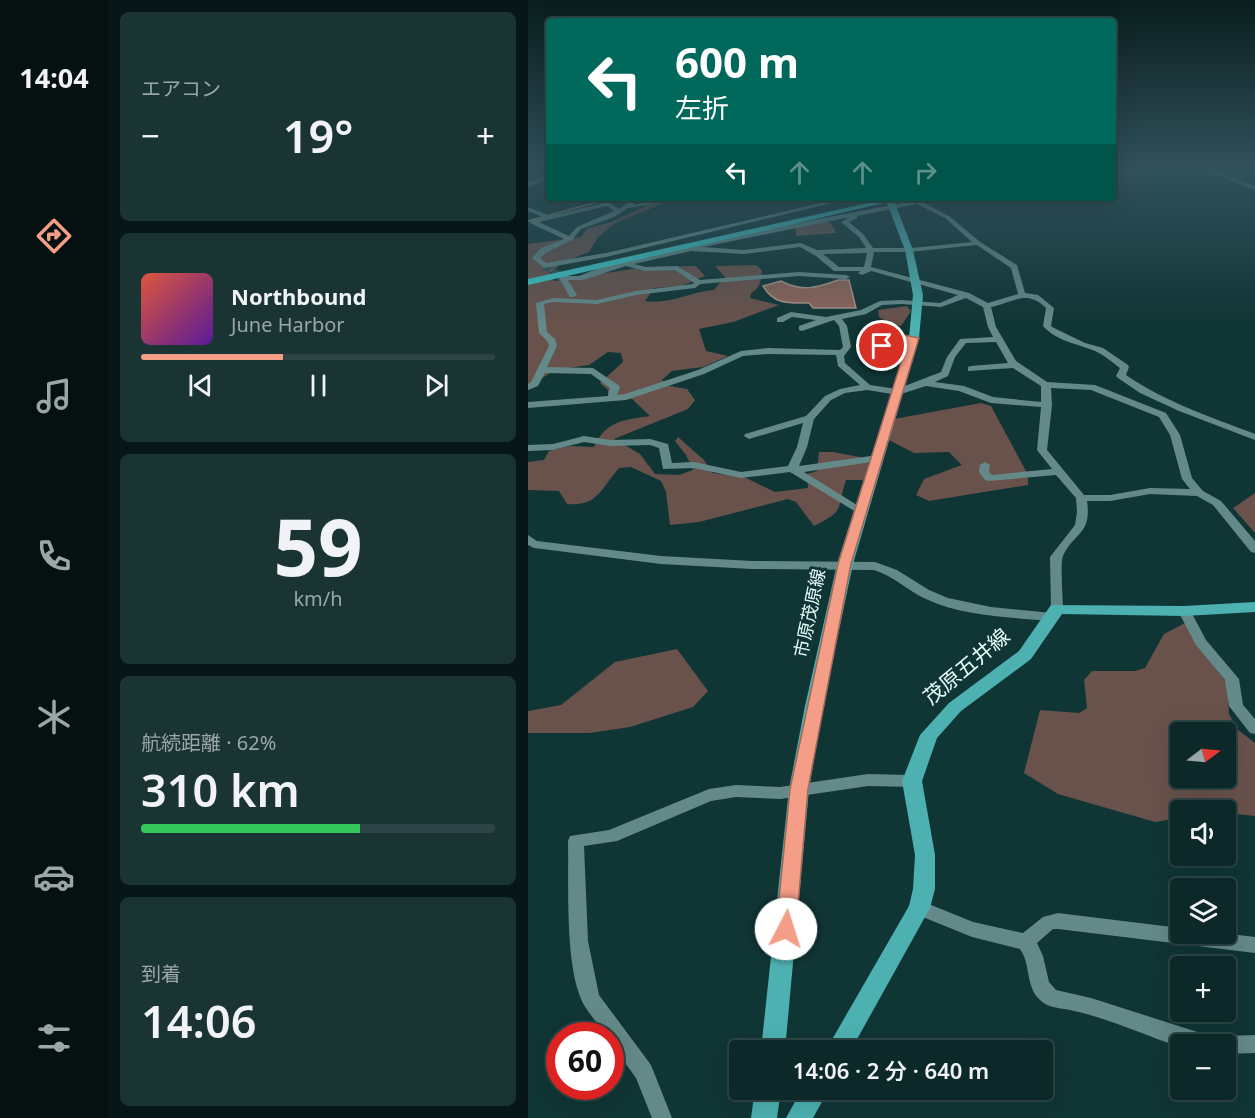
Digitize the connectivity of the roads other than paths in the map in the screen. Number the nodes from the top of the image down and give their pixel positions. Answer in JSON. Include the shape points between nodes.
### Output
{"nodes":[{"id":1,"x":541,"y":219,"type":"edge"},
{"id":2,"x":601,"y":219,"type":"edge"},
{"id":3,"x":759,"y":219,"type":"edge"},
{"id":4,"x":798,"y":219,"type":"edge"},
{"id":5,"x":803,"y":219,"type":"edge"},
{"id":6,"x":828,"y":219,"type":"edge"},
{"id":7,"x":851,"y":219,"type":"edge"},
{"id":8,"x":895,"y":219,"type":"edge"},
{"id":9,"x":948,"y":219,"type":"edge"},
{"id":10,"x":570,"y":239,"type":"junction"},
{"id":11,"x":978,"y":243,"type":"junction"},
{"id":12,"x":693,"y":249,"type":"junction"},
{"id":13,"x":871,"y":250,"type":"junction"},
{"id":14,"x":909,"y":250,"type":"junction"},
{"id":15,"x":817,"y":252,"type":"junction"},
{"id":16,"x":625,"y":264,"type":"junction"},
{"id":17,"x":866,"y":269,"type":"junction"},
{"id":18,"x":834,"y":272,"type":"junction"},
{"id":19,"x":528,"y":277,"type":"edge"},
{"id":20,"x":915,"y":280,"type":"junction"},
{"id":21,"x":528,"y":282,"type":"edge"},
{"id":22,"x":698,"y":282,"type":"junction"},
{"id":23,"x":1021,"y":293,"type":"junction"},
{"id":24,"x":573,"y":295,"type":"dead end"},
{"id":25,"x":966,"y":295,"type":"junction"},
{"id":26,"x":917,"y":302,"type":"junction"},
{"id":27,"x":987,"y":306,"type":"junction"},
{"id":28,"x":832,"y":318,"type":"junction"},
{"id":29,"x":780,"y":320,"type":"dead end"},
{"id":30,"x":802,"y":328,"type":"dead end"},
{"id":31,"x":871,"y":334,"type":"dead end"},
{"id":32,"x":914,"y":338,"type":"junction"},
{"id":33,"x":998,"y":339,"type":"junction"},
{"id":34,"x":842,"y":353,"type":"junction"},
{"id":35,"x":1015,"y":365,"type":"junction"},
{"id":36,"x":971,"y":369,"type":"dead end"},
{"id":37,"x":541,"y":370,"type":"junction"},
{"id":38,"x":925,"y":382,"type":"junction"},
{"id":39,"x":1045,"y":386,"type":"junction"},
{"id":40,"x":528,"y":387,"type":"edge"},
{"id":41,"x":867,"y":387,"type":"junction"},
{"id":42,"x":1143,"y":391,"type":"junction"},
{"id":43,"x":898,"y":392,"type":"junction"},
{"id":44,"x":612,"y":397,"type":"junction"},
{"id":45,"x":1131,"y":401,"type":"junction"},
{"id":46,"x":528,"y":405,"type":"edge"},
{"id":47,"x":1047,"y":405,"type":"junction"},
{"id":48,"x":809,"y":418,"type":"junction"},
{"id":49,"x":749,"y":436,"type":"dead end"},
{"id":50,"x":1255,"y":437,"type":"edge"},
{"id":51,"x":528,"y":448,"type":"edge"},
{"id":52,"x":878,"y":458,"type":"junction"},
{"id":53,"x":985,"y":465,"type":"dead end"},
{"id":54,"x":793,"y":470,"type":"junction"},
{"id":55,"x":1061,"y":471,"type":"junction"},
{"id":56,"x":1199,"y":493,"type":"junction"},
{"id":57,"x":1081,"y":498,"type":"junction"},
{"id":58,"x":861,"y":512,"type":"junction"},
{"id":59,"x":530,"y":542,"type":"edge"},
{"id":60,"x":1255,"y":549,"type":"edge"},
{"id":61,"x":844,"y":564,"type":"junction"},
{"id":62,"x":1255,"y":607,"type":"edge"},
{"id":63,"x":1184,"y":611,"type":"junction"},
{"id":64,"x":1055,"y":613,"type":"junction"},
{"id":65,"x":1255,"y":729,"type":"edge"},
{"id":66,"x":912,"y":781,"type":"junction"},
{"id":67,"x":799,"y":789,"type":"junction"},
{"id":68,"x":919,"y":908,"type":"junction"},
{"id":69,"x":1026,"y":942,"type":"junction"},
{"id":70,"x":1255,"y":945,"type":"edge"},
{"id":71,"x":1170,"y":1036,"type":"edge"},
{"id":72,"x":774,"y":1040,"type":"edge"},
{"id":73,"x":844,"y":1040,"type":"edge"},
{"id":74,"x":1255,"y":1044,"type":"edge"},
{"id":75,"x":1236,"y":1045,"type":"edge"},
{"id":76,"x":766,"y":1100,"type":"edge"},
{"id":77,"x":810,"y":1100,"type":"edge"},
{"id":78,"x":662,"y":1118,"type":"edge"},
{"id":79,"x":764,"y":1118,"type":"edge"},
{"id":80,"x":799,"y":1118,"type":"edge"}],
"edges":[{"from":1,"to":10,"type":"street","via":[[532,222]]},
{"from":2,"to":10,"type":"street","via":[[579,228]]},
{"from":3,"to":10,"type":"street","via":[[544,266],[536,258],[540,252]]},
{"from":4,"to":19,"type":"highway"},
{"from":5,"to":21,"type":"highway"},
{"from":6,"to":12,"type":"street"},
{"from":7,"to":13,"type":"street","via":[[844,222],[862,236]]},
{"from":8,"to":14,"type":"main road","name":"市原茂原線"},
{"from":9,"to":11,"type":"street"},
{"from":11,"to":14,"type":"street"},
{"from":11,"to":23,"type":"street","via":[[1014,267]]},
{"from":12,"to":15,"type":"street","via":[[744,252],[801,245]]},
{"from":12,"to":16,"type":"street"},
{"from":13,"to":14,"type":"street"},
{"from":13,"to":15,"type":"street"},
{"from":13,"to":17,"type":"street"},
{"from":14,"to":20,"type":"main road","name":"市原茂原線"},
{"from":15,"to":18,"type":"street"},
{"from":16,"to":22,"type":"street","via":[[645,269],[677,268]]},
{"from":16,"to":24,"type":"street","via":[[580,278],[563,278]]},
{"from":17,"to":18,"type":"street","via":[[855,277]]},
{"from":17,"to":20,"type":"street"},
{"from":18,"to":22,"type":"street"},
{"from":20,"to":25,"type":"street"},
{"from":20,"to":26,"type":"main road","name":"市原茂原線"},
{"from":22,"to":37,"type":"street","via":[[695,286],[597,302],[540,303],[543,333],[553,343]]},
{"from":23,"to":27,"type":"street"},
{"from":23,"to":42,"type":"street","via":[[1030,294],[1050,308],[1047,326],[1116,359],[1125,367],[1121,376]]},
{"from":25,"to":26,"type":"street","via":[[941,305]]},
{"from":25,"to":27,"type":"street"},
{"from":26,"to":28,"type":"street","via":[[880,303],[863,312]]},
{"from":26,"to":32,"type":"main road","name":"市原茂原線"},
{"from":27,"to":33,"type":"street"},
{"from":28,"to":29,"type":"street","via":[[790,314]]},
{"from":28,"to":30,"type":"street"},
{"from":28,"to":34,"type":"street","via":[[843,326],[847,347]]},
{"from":31,"to":32,"type":"street","via":[[864,340],[868,347],[895,346],[904,344],[904,338]]},
{"from":32,"to":43,"type":"main road","name":"市原茂原線"},
{"from":33,"to":35,"type":"street"},
{"from":33,"to":38,"type":"street","via":[[963,341],[945,374]]},
{"from":34,"to":41,"type":"street","via":[[841,364]]},
{"from":34,"to":44,"type":"street","via":[[741,354],[693,375],[626,397]]},
{"from":35,"to":36,"type":"street"},
{"from":35,"to":39,"type":"street"},
{"from":37,"to":40,"type":"street"},
{"from":37,"to":44,"type":"street","via":[[592,371],[615,387]]},
{"from":38,"to":43,"type":"street"},
{"from":38,"to":47,"type":"street","via":[[961,388],[991,400]]},
{"from":39,"to":45,"type":"street","via":[[1092,387]]},
{"from":39,"to":47,"type":"street"},
{"from":41,"to":43,"type":"street"},
{"from":41,"to":48,"type":"street","via":[[828,398]]},
{"from":42,"to":45,"type":"street"},
{"from":42,"to":50,"type":"street"},
{"from":43,"to":52,"type":"main road","name":"市原茂原線"},
{"from":44,"to":46,"type":"street"},
{"from":45,"to":56,"type":"street","via":[[1162,415],[1179,446],[1184,475]]},
{"from":47,"to":55,"type":"street","via":[[1042,450]]},
{"from":48,"to":49,"type":"street"},
{"from":48,"to":54,"type":"street"},
{"from":51,"to":54,"type":"street","via":[[584,439],[650,442],[664,446],[667,467],[693,465],[741,475]]},
{"from":52,"to":54,"type":"street"},
{"from":52,"to":58,"type":"main road","name":"市原茂原線"},
{"from":53,"to":55,"type":"street","via":[[986,476],[998,479]]},
{"from":54,"to":58,"type":"street"},
{"from":55,"to":57,"type":"street"},
{"from":56,"to":57,"type":"street","via":[[1150,491]]},
{"from":56,"to":60,"type":"street","via":[[1217,503]]},
{"from":57,"to":64,"type":"street","via":[[1081,525],[1056,557]]},
{"from":58,"to":61,"type":"main road","name":"市原茂原線"},
{"from":59,"to":61,"type":"street","via":[[661,560],[752,565]]},
{"from":61,"to":64,"type":"street","via":[[893,570],[938,599],[1019,615]]},
{"from":61,"to":67,"type":"main road","name":"市原茂原線"},
{"from":62,"to":63,"type":"main road"},
{"from":63,"to":64,"type":"main road"},
{"from":63,"to":65,"type":"street","via":[[1201,642],[1232,679],[1236,706]]},
{"from":64,"to":66,"type":"main road","name":"茂原五井線","via":[[1025,655],[942,718],[929,735]]},
{"from":66,"to":67,"type":"street","via":[[868,780]]},
{"from":66,"to":68,"type":"main road","via":[[925,855]]},
{"from":67,"to":72,"type":"main road","name":"市原茂原線"},
{"from":67,"to":78,"type":"street","via":[[709,795],[610,836],[576,841],[581,953],[591,999],[644,1072]]},
{"from":68,"to":69,"type":"street","via":[[972,929]]},
{"from":68,"to":73,"type":"main road"},
{"from":69,"to":70,"type":"street","via":[[1049,922],[1058,921]]},
{"from":69,"to":71,"type":"street","via":[[1035,956],[1042,993]]},
{"from":74,"to":75,"type":"street"},
{"from":76,"to":79,"type":"main road"},
{"from":77,"to":80,"type":"main road"}]}
